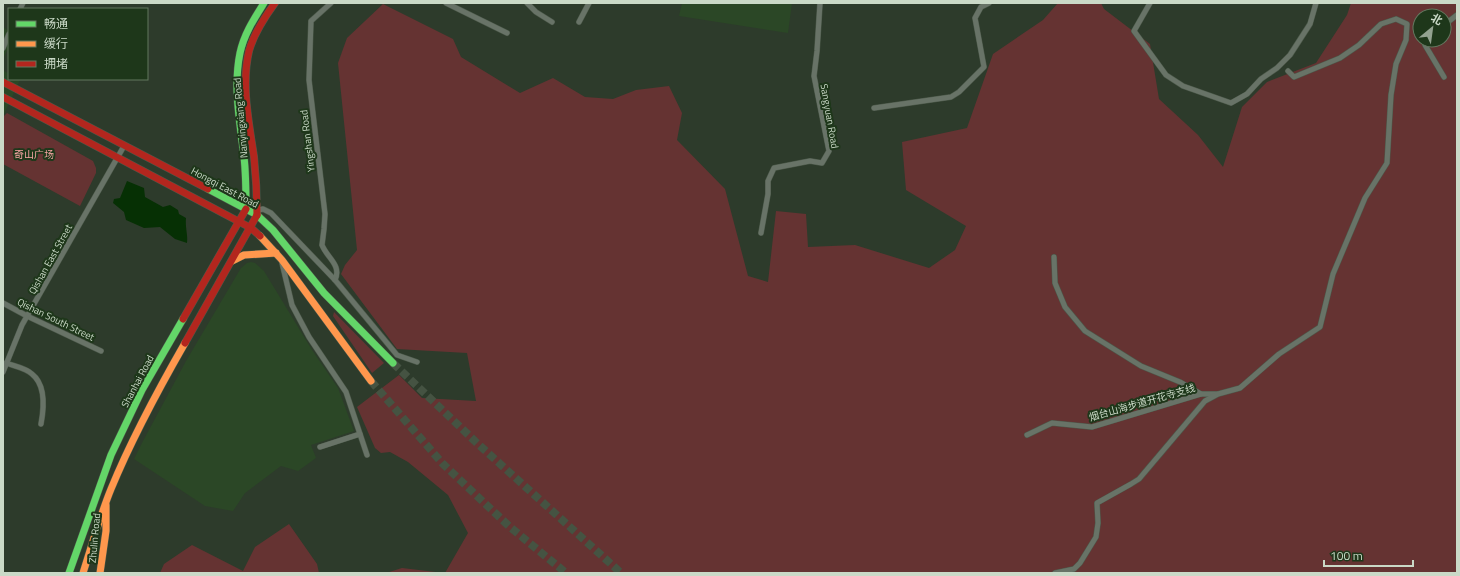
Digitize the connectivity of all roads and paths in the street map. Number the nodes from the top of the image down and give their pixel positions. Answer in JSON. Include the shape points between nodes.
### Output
{"nodes":[{"id":1,"x":264,"y":3,"type":"edge"},
{"id":2,"x":275,"y":3,"type":"edge"},
{"id":3,"x":331,"y":3,"type":"edge"},
{"id":4,"x":446,"y":3,"type":"edge"},
{"id":5,"x":527,"y":3,"type":"edge"},
{"id":6,"x":589,"y":3,"type":"edge"},
{"id":7,"x":820,"y":3,"type":"edge"},
{"id":8,"x":989,"y":3,"type":"edge"},
{"id":9,"x":1150,"y":3,"type":"edge"},
{"id":10,"x":1316,"y":3,"type":"edge"},
{"id":11,"x":456,"y":5,"type":"edge"},
{"id":12,"x":552,"y":22,"type":"dead end"},
{"id":13,"x":579,"y":22,"type":"dead end"},
{"id":14,"x":507,"y":33,"type":"dead end"},
{"id":15,"x":8,"y":36,"type":"edge"},
{"id":16,"x":3,"y":48,"type":"edge"},
{"id":17,"x":1427,"y":48,"type":"edge"},
{"id":18,"x":1288,"y":71,"type":"dead end"},
{"id":19,"x":1444,"y":77,"type":"dead end"},
{"id":20,"x":3,"y":82,"type":"edge"},
{"id":21,"x":3,"y":97,"type":"edge"},
{"id":22,"x":874,"y":108,"type":"dead end"},
{"id":23,"x":124,"y":146,"type":"junction"},
{"id":24,"x":118,"y":158,"type":"junction"},
{"id":25,"x":246,"y":210,"type":"junction"},
{"id":26,"x":257,"y":215,"type":"junction"},
{"id":27,"x":240,"y":222,"type":"junction"},
{"id":28,"x":251,"y":228,"type":"junction"},
{"id":29,"x":761,"y":233,"type":"dead end"},
{"id":30,"x":276,"y":253,"type":"junction"},
{"id":31,"x":1054,"y":257,"type":"dead end"},
{"id":32,"x":282,"y":260,"type":"junction"},
{"id":33,"x":232,"y":261,"type":"junction"},
{"id":34,"x":335,"y":280,"type":"junction"},
{"id":35,"x":3,"y":303,"type":"edge"},
{"id":36,"x":27,"y":316,"type":"junction"},
{"id":37,"x":101,"y":350,"type":"dead end"},
{"id":38,"x":393,"y":362,"type":"tunnel mouth"},
{"id":39,"x":417,"y":362,"type":"dead end"},
{"id":40,"x":6,"y":363,"type":"junction"},
{"id":41,"x":3,"y":372,"type":"edge"},
{"id":42,"x":371,"y":381,"type":"tunnel mouth"},
{"id":43,"x":1202,"y":394,"type":"junction"},
{"id":44,"x":1218,"y":394,"type":"junction"},
{"id":45,"x":41,"y":424,"type":"dead end"},
{"id":46,"x":360,"y":434,"type":"junction"},
{"id":47,"x":1026,"y":435,"type":"dead end"},
{"id":48,"x":320,"y":447,"type":"dead end"},
{"id":49,"x":367,"y":455,"type":"dead end"},
{"id":50,"x":106,"y":505,"type":"junction"},
{"id":51,"x":69,"y":573,"type":"edge"},
{"id":52,"x":83,"y":573,"type":"edge"},
{"id":53,"x":100,"y":573,"type":"edge"},
{"id":54,"x":1055,"y":573,"type":"edge"}],
"edges":[{"from":1,"to":25,"type":"main road","name":"Nanyingxiang Road","via":[[250,26],[237,65],[236,89],[246,176]]},
{"from":2,"to":26,"type":"main road","name":"Nanyingxiang Road","via":[[257,29],[246,68],[245,91]]},
{"from":3,"to":34,"type":"street","name":"Yingshan Road","via":[[312,21],[309,80],[325,214],[322,245],[337,269]]},
{"from":4,"to":11,"type":"street"},
{"from":5,"to":12,"type":"street"},
{"from":6,"to":13,"type":"street"},
{"from":7,"to":29,"type":"street","name":"Sangyuan Road","via":[[814,76],[829,151],[822,163],[810,161],[774,168],[768,181]]},
{"from":8,"to":22,"type":"street","via":[[981,7],[975,18],[984,67],[959,92],[951,97]]},
{"from":9,"to":10,"type":"street","via":[[1134,31],[1166,75],[1183,86],[1231,103],[1247,94],[1290,55],[1310,24]]},
{"from":11,"to":14,"type":"street"},
{"from":15,"to":16,"type":"street"},
{"from":17,"to":19,"type":"street"},
{"from":18,"to":44,"type":"street","via":[[1294,77],[1340,58],[1359,45],[1381,24],[1396,19],[1407,24],[1406,40],[1396,64],[1391,95],[1387,163],[1365,198],[1333,274],[1320,327],[1279,354],[1240,388]]},
{"from":20,"to":23,"type":"main road","name":"Hongqi East Road"},
{"from":21,"to":24,"type":"main road"},
{"from":23,"to":24,"type":"street","name":"Qishan East Street"},
{"from":23,"to":25,"type":"main road","name":"Hongqi East Road"},
{"from":24,"to":27,"type":"main road"},
{"from":24,"to":36,"type":"street","name":"Qishan East Street"},
{"from":25,"to":26,"type":"main road","name":"Hongqi East Road"},
{"from":25,"to":27,"type":"main road","name":"Shanhai Road"},
{"from":26,"to":28,"type":"main road"},
{"from":26,"to":34,"type":"street","via":[[259,210],[263,209],[271,212]]},
{"from":26,"to":38,"type":"main road","name":"Hongqi East Road","via":[[273,230],[328,297]]},
{"from":27,"to":28,"type":"main road"},
{"from":27,"to":51,"type":"main road","name":"Shanhai Road","via":[[132,411],[111,455]]},
{"from":28,"to":30,"type":"main road"},
{"from":28,"to":33,"type":"main road"},
{"from":30,"to":32,"type":"main road"},
{"from":30,"to":33,"type":"main road","via":[[244,255]]},
{"from":31,"to":43,"type":"street","via":[[1055,284],[1065,307],[1085,331],[1141,366]]},
{"from":32,"to":42,"type":"main road"},
{"from":32,"to":46,"type":"street","via":[[292,305],[309,337],[346,392]]},
{"from":33,"to":50,"type":"main road","via":[[155,394],[122,461]]},
{"from":34,"to":39,"type":"street","via":[[397,355]]},
{"from":35,"to":36,"type":"street","name":"Qishan South Street"},
{"from":36,"to":37,"type":"street","name":"Qishan South Street"},
{"from":36,"to":40,"type":"street","name":"Qishan East Street"},
{"from":40,"to":41,"type":"street","name":"Qishan East Street"},
{"from":40,"to":45,"type":"street","via":[[32,373],[38,381],[43,398]]},
{"from":43,"to":44,"type":"street","name":"烟台山海步道开花寺支线"},
{"from":43,"to":47,"type":"street","name":"烟台山海步道开花寺支线","via":[[1092,427],[1052,423]]},
{"from":44,"to":54,"type":"street","via":[[1205,401],[1139,479],[1097,503],[1096,537],[1074,569]]},
{"from":46,"to":48,"type":"street"},
{"from":46,"to":49,"type":"street"},
{"from":50,"to":52,"type":"main road"},
{"from":50,"to":53,"type":"main road","name":"Zhulin Road","via":[[106,541]]}]}
